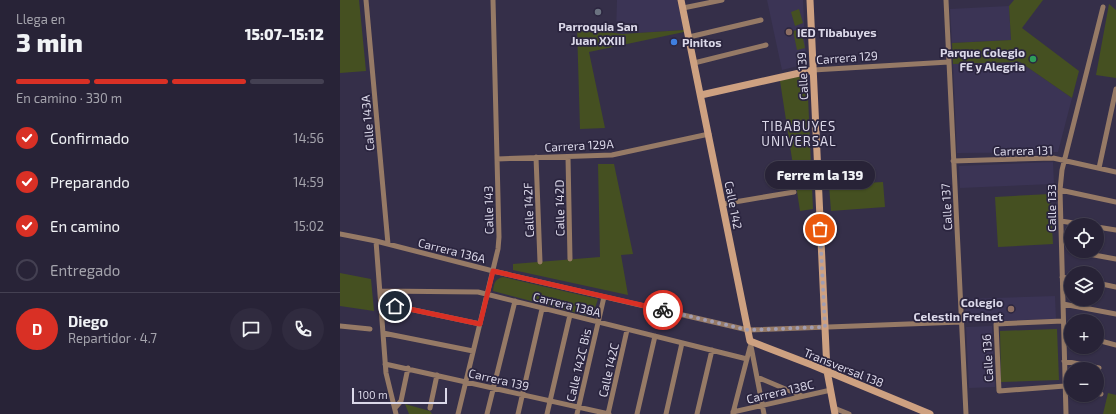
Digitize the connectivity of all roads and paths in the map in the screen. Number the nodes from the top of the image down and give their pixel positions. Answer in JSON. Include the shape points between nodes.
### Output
{"nodes":[{"id":1,"x":366,"y":0,"type":"edge"},
{"id":2,"x":493,"y":0,"type":"edge"},
{"id":3,"x":681,"y":0,"type":"edge"},
{"id":4,"x":722,"y":0,"type":"edge"},
{"id":5,"x":810,"y":0,"type":"edge"},
{"id":6,"x":946,"y":0,"type":"edge"},
{"id":7,"x":1103,"y":7,"type":"dead end"},
{"id":8,"x":683,"y":8,"type":"junction"},
{"id":9,"x":761,"y":20,"type":"dead end"},
{"id":10,"x":689,"y":37,"type":"junction"},
{"id":11,"x":766,"y":45,"type":"dead end"},
{"id":12,"x":948,"y":62,"type":"junction"},
{"id":13,"x":694,"y":63,"type":"junction"},
{"id":14,"x":813,"y":70,"type":"junction"},
{"id":15,"x":1116,"y":89,"type":"edge"},
{"id":16,"x":701,"y":95,"type":"junction"},
{"id":17,"x":709,"y":134,"type":"junction"},
{"id":18,"x":568,"y":157,"type":"junction"},
{"id":19,"x":536,"y":158,"type":"junction"},
{"id":20,"x":497,"y":159,"type":"junction"},
{"id":21,"x":1064,"y":160,"type":"junction"},
{"id":22,"x":953,"y":162,"type":"junction"},
{"id":23,"x":1099,"y":168,"type":"junction"},
{"id":24,"x":1116,"y":172,"type":"edge"},
{"id":25,"x":1060,"y":190,"type":"junction"},
{"id":26,"x":794,"y":192,"type":"dead end"},
{"id":27,"x":1116,"y":202,"type":"edge"},
{"id":28,"x":723,"y":204,"type":"junction"},
{"id":29,"x":1061,"y":221,"type":"junction"},
{"id":30,"x":1064,"y":221,"type":"edge"},
{"id":31,"x":1104,"y":228,"type":"edge"},
{"id":32,"x":1116,"y":230,"type":"edge"},
{"id":33,"x":340,"y":234,"type":"edge"},
{"id":34,"x":376,"y":241,"type":"junction"},
{"id":35,"x":388,"y":244,"type":"junction"},
{"id":36,"x":1061,"y":249,"type":"junction"},
{"id":37,"x":1064,"y":250,"type":"edge"},
{"id":38,"x":1104,"y":257,"type":"edge"},
{"id":39,"x":570,"y":259,"type":"dead end"},
{"id":40,"x":1116,"y":259,"type":"edge"},
{"id":41,"x":540,"y":262,"type":"dead end"},
{"id":42,"x":493,"y":271,"type":"junction"},
{"id":43,"x":1062,"y":277,"type":"joint"},
{"id":44,"x":1104,"y":285,"type":"edge"},
{"id":45,"x":1116,"y":287,"type":"edge"},
{"id":46,"x":380,"y":291,"type":"junction"},
{"id":47,"x":488,"y":294,"type":"junction"},
{"id":48,"x":604,"y":297,"type":"junction"},
{"id":49,"x":515,"y":302,"type":"junction"},
{"id":50,"x":381,"y":303,"type":"junction"},
{"id":51,"x":1063,"y":304,"type":"junction"},
{"id":52,"x":542,"y":309,"type":"junction"},
{"id":53,"x":1116,"y":314,"type":"edge"},
{"id":54,"x":570,"y":316,"type":"junction"},
{"id":55,"x":598,"y":322,"type":"junction"},
{"id":56,"x":961,"y":322,"type":"junction"},
{"id":57,"x":1063,"y":322,"type":"junction"},
{"id":58,"x":480,"y":324,"type":"junction"},
{"id":59,"x":340,"y":326,"type":"edge"},
{"id":60,"x":825,"y":327,"type":"junction"},
{"id":61,"x":370,"y":329,"type":"dead end"},
{"id":62,"x":627,"y":330,"type":"junction"},
{"id":63,"x":748,"y":330,"type":"junction"},
{"id":64,"x":383,"y":333,"type":"junction"},
{"id":65,"x":1064,"y":333,"type":"edge"},
{"id":66,"x":655,"y":336,"type":"junction"},
{"id":67,"x":1104,"y":341,"type":"edge"},
{"id":68,"x":682,"y":343,"type":"junction"},
{"id":69,"x":750,"y":343,"type":"junction"},
{"id":70,"x":1116,"y":344,"type":"edge"},
{"id":71,"x":712,"y":350,"type":"junction"},
{"id":72,"x":474,"y":351,"type":"junction"},
{"id":73,"x":1064,"y":354,"type":"edge"},
{"id":74,"x":746,"y":359,"type":"junction"},
{"id":75,"x":1064,"y":361,"type":"joint"},
{"id":76,"x":1069,"y":362,"type":"edge"},
{"id":77,"x":385,"y":364,"type":"junction"},
{"id":78,"x":408,"y":368,"type":"junction"},
{"id":79,"x":827,"y":371,"type":"junction"},
{"id":80,"x":437,"y":375,"type":"junction"},
{"id":81,"x":757,"y":377,"type":"junction"},
{"id":82,"x":466,"y":382,"type":"junction"},
{"id":83,"x":1064,"y":388,"type":"edge"},
{"id":84,"x":494,"y":389,"type":"junction"},
{"id":85,"x":830,"y":390,"type":"junction"},
{"id":86,"x":522,"y":395,"type":"junction"},
{"id":87,"x":802,"y":396,"type":"junction"},
{"id":88,"x":550,"y":401,"type":"junction"},
{"id":89,"x":1066,"y":402,"type":"edge"},
{"id":90,"x":762,"y":405,"type":"junction"},
{"id":91,"x":579,"y":407,"type":"junction"},
{"id":92,"x":395,"y":408,"type":"junction"},
{"id":93,"x":430,"y":408,"type":"dead end"},
{"id":94,"x":835,"y":411,"type":"edge"},
{"id":95,"x":733,"y":413,"type":"edge"},
{"id":96,"x":396,"y":414,"type":"edge"},
{"id":97,"x":458,"y":414,"type":"edge"},
{"id":98,"x":488,"y":414,"type":"edge"},
{"id":99,"x":518,"y":414,"type":"edge"},
{"id":100,"x":547,"y":414,"type":"edge"},
{"id":101,"x":577,"y":414,"type":"edge"},
{"id":102,"x":608,"y":414,"type":"edge"},
{"id":103,"x":637,"y":414,"type":"edge"},
{"id":104,"x":666,"y":414,"type":"edge"},
{"id":105,"x":697,"y":414,"type":"edge"},
{"id":106,"x":764,"y":414,"type":"edge"},
{"id":107,"x":849,"y":414,"type":"edge"},
{"id":108,"x":930,"y":414,"type":"edge"},
{"id":109,"x":966,"y":414,"type":"edge"},
{"id":110,"x":1066,"y":414,"type":"edge"}],
"edges":[{"from":1,"to":35,"type":"street","name":"Calle 143A"},
{"from":2,"to":20,"type":"street","name":"Calle 143"},
{"from":3,"to":8,"type":"street","name":"Calle 142"},
{"from":4,"to":8,"type":"street"},
{"from":5,"to":14,"type":"street","name":"Calle 139"},
{"from":6,"to":12,"type":"street","name":"Calle 137"},
{"from":7,"to":21,"type":"street","name":"Calle 133"},
{"from":8,"to":10,"type":"street","name":"Calle 142"},
{"from":9,"to":10,"type":"street"},
{"from":10,"to":13,"type":"street","name":"Calle 142"},
{"from":11,"to":13,"type":"street"},
{"from":12,"to":14,"type":"street","name":"Carrera 129"},
{"from":12,"to":22,"type":"street","name":"Calle 137"},
{"from":13,"to":16,"type":"street","name":"Calle 142"},
{"from":14,"to":16,"type":"street","name":"Carrera 129"},
{"from":14,"to":60,"type":"street","name":"Calle 139"},
{"from":15,"to":23,"type":"street"},
{"from":16,"to":17,"type":"street","name":"Calle 142"},
{"from":17,"to":18,"type":"street","name":"Carrera 129A","via":[[612,155]]},
{"from":17,"to":28,"type":"street","name":"Calle 142"},
{"from":18,"to":19,"type":"street","name":"Carrera 129A"},
{"from":18,"to":39,"type":"street","name":"Calle 142D"},
{"from":19,"to":20,"type":"street","name":"Carrera 129A"},
{"from":19,"to":41,"type":"street","name":"Calle 142F"},
{"from":20,"to":42,"type":"street","name":"Calle 143","via":[[499,237]]},
{"from":21,"to":22,"type":"street","name":"Carrera 131","via":[[1053,158]]},
{"from":21,"to":23,"type":"street","name":"Carrera 131"},
{"from":21,"to":25,"type":"street","name":"Calle 133"},
{"from":22,"to":56,"type":"street","name":"Calle 137"},
{"from":23,"to":24,"type":"street","name":"Carrera 131"},
{"from":25,"to":27,"type":"street"},
{"from":25,"to":29,"type":"street","name":"Calle 133"},
{"from":26,"to":28,"type":"street"},
{"from":28,"to":63,"type":"street","name":"Calle 142"},
{"from":29,"to":30,"type":"street"},
{"from":29,"to":36,"type":"street","name":"Calle 133"},
{"from":31,"to":32,"type":"street"},
{"from":33,"to":34,"type":"street","name":"Carrera 136A"},
{"from":34,"to":35,"type":"street","name":"Carrera 136A"},
{"from":34,"to":46,"type":"street"},
{"from":35,"to":42,"type":"street","name":"Carrera 136A"},
{"from":36,"to":37,"type":"street"},
{"from":36,"to":43,"type":"street","name":"Calle 133"},
{"from":38,"to":40,"type":"street"},
{"from":42,"to":47,"type":"street","name":"Calle 143"},
{"from":42,"to":48,"type":"street","name":"Carrera 136A"},
{"from":43,"to":51,"type":"street","name":"Calle 133"},
{"from":44,"to":45,"type":"street"},
{"from":46,"to":47,"type":"street","name":"Carrera 138A","via":[[455,291]]},
{"from":46,"to":50,"type":"street"},
{"from":47,"to":49,"type":"street","name":"Carrera 138A"},
{"from":47,"to":58,"type":"street","name":"Calle 143"},
{"from":48,"to":55,"type":"street","name":"Calle 142C Bis"},
{"from":48,"to":63,"type":"street","name":"Carrera 136A"},
{"from":49,"to":52,"type":"street","name":"Carrera 138A"},
{"from":49,"to":84,"type":"street"},
{"from":50,"to":58,"type":"street"},
{"from":50,"to":64,"type":"street"},
{"from":51,"to":53,"type":"street"},
{"from":51,"to":57,"type":"street","name":"Calle 133"},
{"from":52,"to":54,"type":"street","name":"Carrera 138A"},
{"from":52,"to":86,"type":"street"},
{"from":54,"to":55,"type":"street","name":"Carrera 138A"},
{"from":54,"to":88,"type":"street"},
{"from":55,"to":62,"type":"street","name":"Carrera 138A"},
{"from":55,"to":91,"type":"street","name":"Calle 142C Bis"},
{"from":56,"to":60,"type":"street","name":"Carrera 136A"},
{"from":56,"to":109,"type":"street","name":"Calle 137"},
{"from":57,"to":65,"type":"street","name":"Calle 133"},
{"from":57,"to":83,"type":"street","name":"Calle 136","via":[[996,324],[999,391]]},
{"from":58,"to":72,"type":"street","name":"Calle 143"},
{"from":59,"to":61,"type":"street"},
{"from":60,"to":63,"type":"street","name":"Carrera 136A"},
{"from":60,"to":79,"type":"street","name":"Calle 139"},
{"from":62,"to":66,"type":"street","name":"Carrera 138A"},
{"from":62,"to":102,"type":"street","name":"Calle 142C"},
{"from":63,"to":69,"type":"street","name":"Calle 142"},
{"from":64,"to":72,"type":"street"},
{"from":64,"to":77,"type":"street"},
{"from":66,"to":68,"type":"street","name":"Carrera 138A"},
{"from":66,"to":103,"type":"street"},
{"from":67,"to":70,"type":"street"},
{"from":68,"to":71,"type":"street","name":"Carrera 138A"},
{"from":68,"to":104,"type":"street"},
{"from":69,"to":74,"type":"street"},
{"from":69,"to":79,"type":"street","name":"Transversal 138"},
{"from":69,"to":81,"type":"street","name":"Calle 142"},
{"from":71,"to":74,"type":"street","name":"Carrera 138A"},
{"from":71,"to":105,"type":"street"},
{"from":72,"to":82,"type":"street","name":"Calle 143"},
{"from":73,"to":75,"type":"street","name":"Calle 133"},
{"from":74,"to":95,"type":"street"},
{"from":75,"to":76,"type":"street"},
{"from":77,"to":78,"type":"street","name":"Carrera 139"},
{"from":77,"to":92,"type":"street"},
{"from":78,"to":80,"type":"street","name":"Carrera 139"},
{"from":78,"to":92,"type":"street","via":[[401,401]]},
{"from":79,"to":85,"type":"street","name":"Calle 139"},
{"from":79,"to":108,"type":"street","name":"Transversal 138"},
{"from":80,"to":82,"type":"street","name":"Carrera 139"},
{"from":80,"to":93,"type":"street"},
{"from":81,"to":87,"type":"street"},
{"from":81,"to":90,"type":"street","name":"Calle 142"},
{"from":82,"to":84,"type":"street","name":"Carrera 139"},
{"from":82,"to":97,"type":"street","name":"Calle 143"},
{"from":84,"to":86,"type":"street","name":"Carrera 139"},
{"from":84,"to":98,"type":"street"},
{"from":85,"to":87,"type":"street","name":"Carrera 138C"},
{"from":85,"to":94,"type":"street","name":"Calle 139"},
{"from":86,"to":88,"type":"street","name":"Carrera 139"},
{"from":86,"to":99,"type":"street"},
{"from":87,"to":90,"type":"street","name":"Carrera 138C"},
{"from":88,"to":91,"type":"street","name":"Carrera 139"},
{"from":88,"to":100,"type":"street"},
{"from":89,"to":110,"type":"street","name":"Calle 133"},
{"from":90,"to":95,"type":"street","name":"Carrera 138C"},
{"from":90,"to":106,"type":"street","name":"Calle 142"},
{"from":91,"to":101,"type":"street","name":"Calle 142C Bis"},
{"from":91,"to":102,"type":"street","name":"Carrera 139"},
{"from":92,"to":96,"type":"street"},
{"from":94,"to":107,"type":"street"}]}
